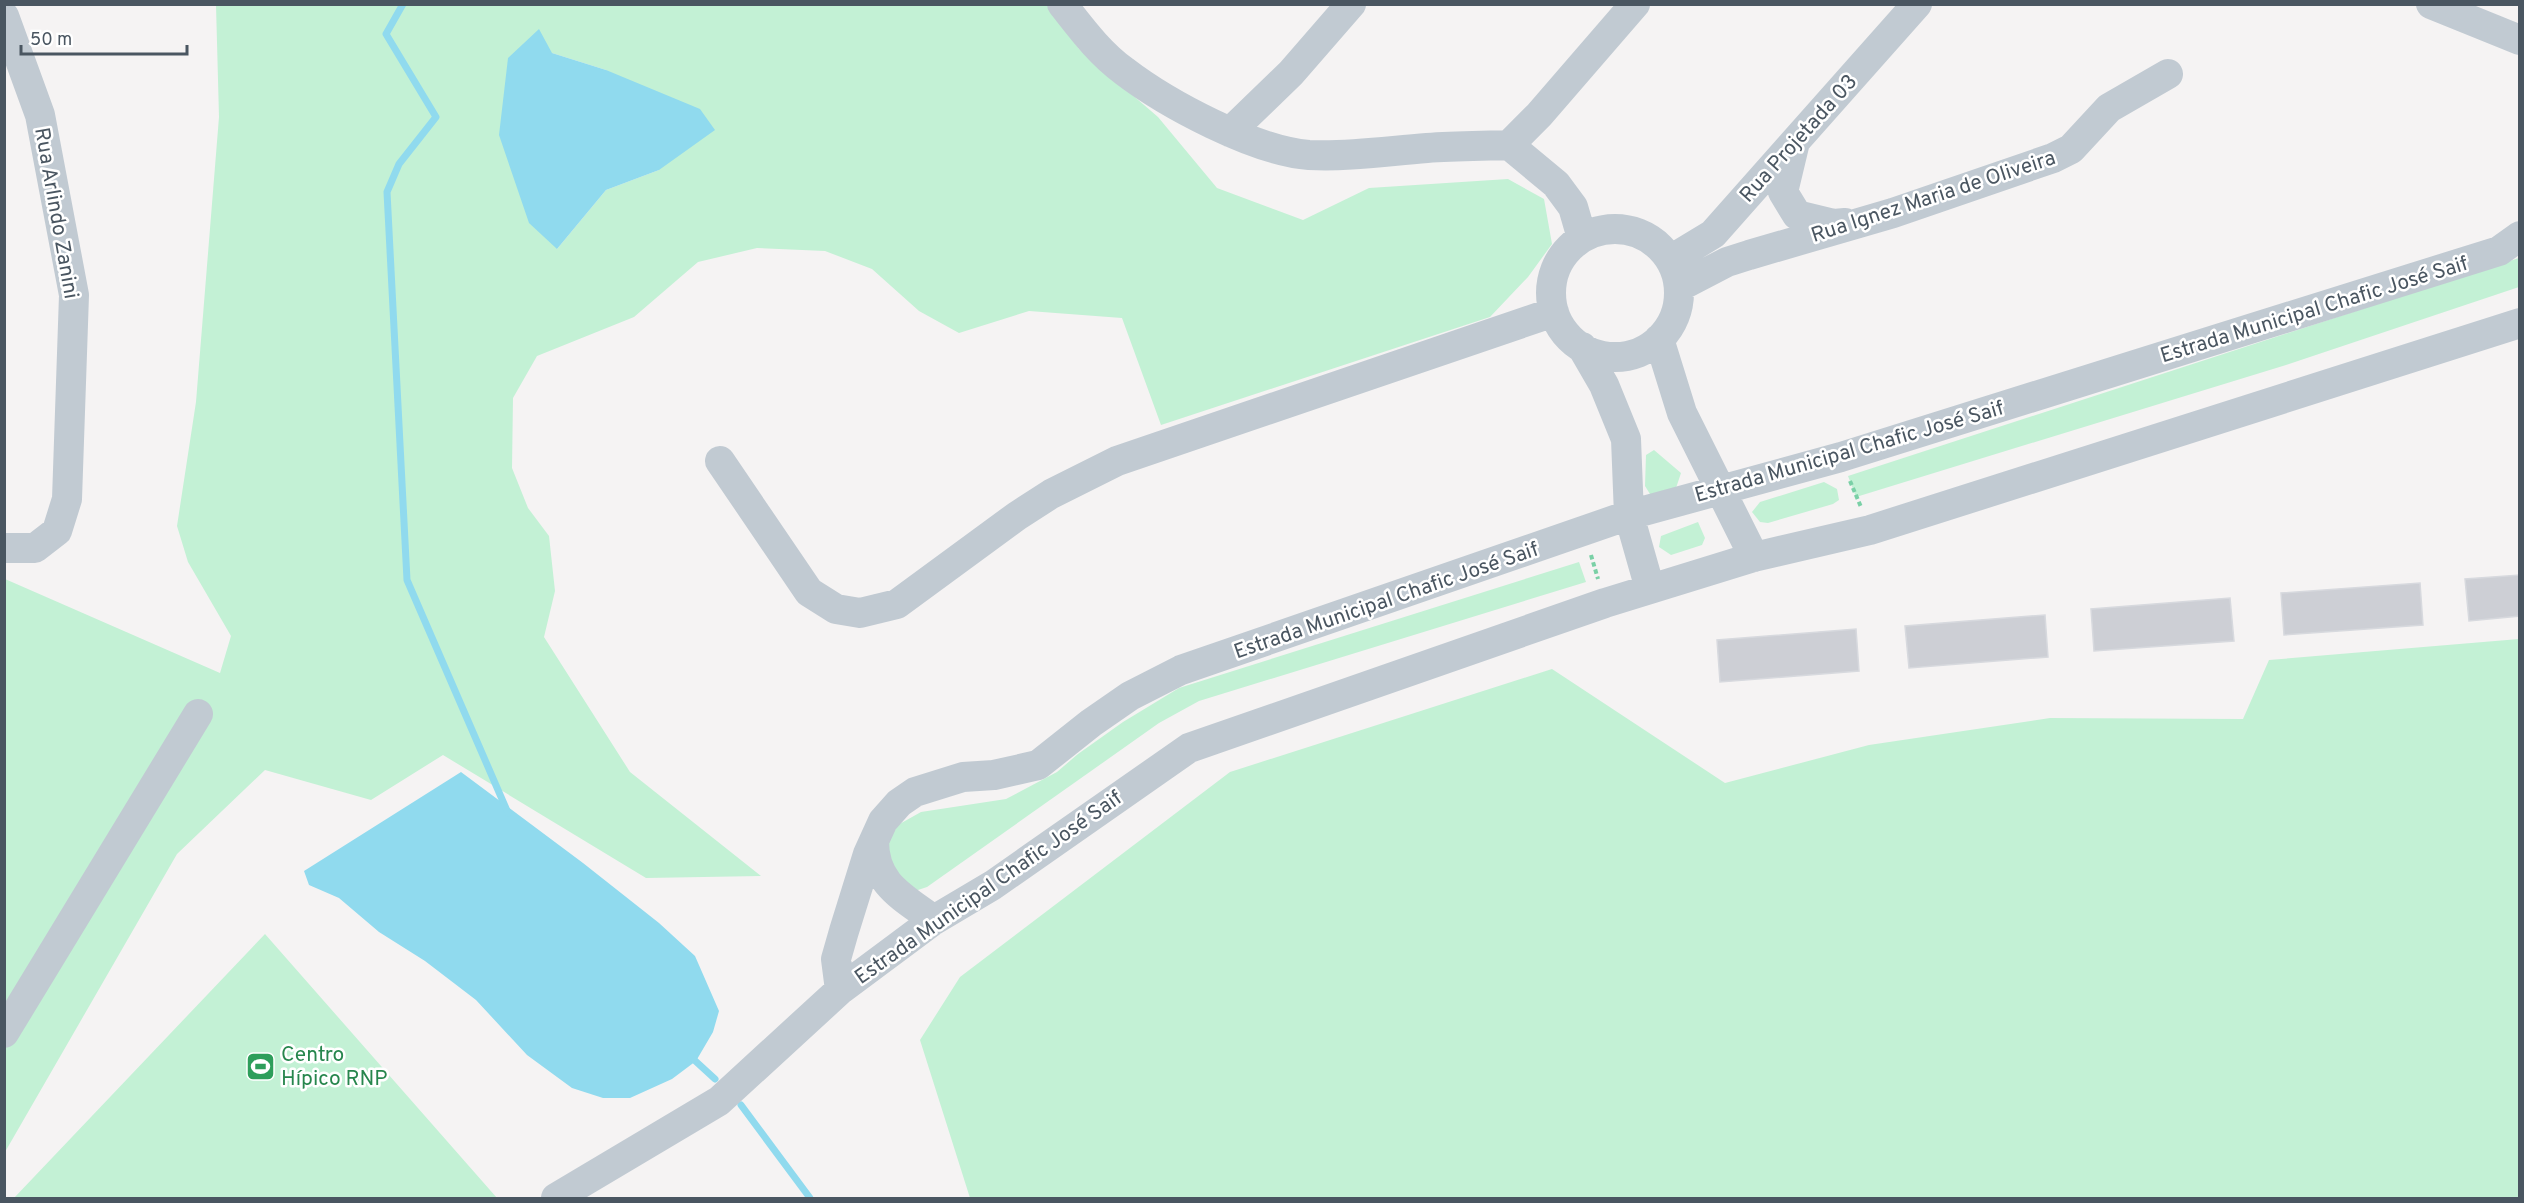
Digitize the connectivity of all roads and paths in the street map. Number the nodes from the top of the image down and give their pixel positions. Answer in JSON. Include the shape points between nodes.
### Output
{"nodes":[{"id":1,"x":1062,"y":4,"type":"edge"},
{"id":2,"x":1351,"y":4,"type":"edge"},
{"id":3,"x":1635,"y":4,"type":"edge"},
{"id":4,"x":1917,"y":4,"type":"edge"},
{"id":5,"x":2431,"y":4,"type":"edge"},
{"id":6,"x":4,"y":16,"type":"edge"},
{"id":7,"x":2520,"y":40,"type":"edge"},
{"id":8,"x":2168,"y":74,"type":"dead end"},
{"id":9,"x":1230,"y":132,"type":"junction"},
{"id":10,"x":1794,"y":143,"type":"junction"},
{"id":11,"x":1509,"y":145,"type":"junction"},
{"id":12,"x":1893,"y":213,"type":"junction"},
{"id":13,"x":2520,"y":236,"type":"edge"},
{"id":14,"x":1582,"y":238,"type":"junction"},
{"id":15,"x":1674,"y":274,"type":"junction"},
{"id":16,"x":1554,"y":312,"type":"junction"},
{"id":17,"x":2520,"y":323,"type":"edge"},
{"id":18,"x":1659,"y":339,"type":"junction"},
{"id":19,"x":1581,"y":347,"type":"junction"},
{"id":20,"x":1841,"y":457,"type":"junction"},
{"id":21,"x":720,"y":461,"type":"dead end"},
{"id":22,"x":1721,"y":488,"type":"junction"},
{"id":23,"x":1629,"y":515,"type":"junction"},
{"id":24,"x":1870,"y":530,"type":"junction"},
{"id":25,"x":1584,"y":531,"type":"junction"},
{"id":26,"x":4,"y":548,"type":"edge"},
{"id":27,"x":1754,"y":557,"type":"junction"},
{"id":28,"x":1650,"y":589,"type":"junction"},
{"id":29,"x":1605,"y":603,"type":"junction"},
{"id":30,"x":198,"y":714,"type":"dead end"},
{"id":31,"x":874,"y":841,"type":"junction"},
{"id":32,"x":934,"y":920,"type":"junction"},
{"id":33,"x":840,"y":990,"type":"junction"},
{"id":34,"x":4,"y":1034,"type":"edge"},
{"id":35,"x":556,"y":1198,"type":"edge"}],
"edges":[{"from":1,"to":9,"type":"street","via":[[1096,46],[1123,71]]},
{"from":2,"to":9,"type":"street","via":[[1291,73]]},
{"from":3,"to":11,"type":"street"},
{"from":4,"to":10,"type":"street","name":"Rua Projetada 03"},
{"from":5,"to":7,"type":"street"},
{"from":6,"to":26,"type":"street","name":"Rua Arlindo Zanini","via":[[40,115],[74,295],[67,499],[57,531],[35,548]]},
{"from":8,"to":12,"type":"street","name":"Rua Ignez Maria de Oliveira","via":[[2109,108],[2072,150]]},
{"from":9,"to":11,"type":"street","via":[[1306,155]]},
{"from":10,"to":12,"type":"street","via":[[1783,192],[1797,215],[1834,225]]},
{"from":10,"to":15,"type":"street","name":"Rua Projetada 03"},
{"from":11,"to":14,"type":"street","via":[[1556,184],[1573,207]]},
{"from":12,"to":15,"type":"street","name":"Rua Ignez Maria de Oliveira"},
{"from":13,"to":20,"type":"street","name":"Estrada Municipal Chafic José Saif","via":[[2499,251]]},
{"from":14,"to":15,"type":"street","via":[[1609,229],[1624,229],[1651,240]]},
{"from":14,"to":16,"type":"street","via":[[1566,251],[1555,270],[1551,291]]},
{"from":15,"to":18,"type":"street","via":[[1675,316]]},
{"from":16,"to":19,"type":"street","via":[[1564,332]]},
{"from":16,"to":21,"type":"street","via":[[1117,460],[1017,516],[897,604],[872,611],[836,609],[809,592]]},
{"from":17,"to":24,"type":"street","name":"Estrada Municipal Chafic José Saif"},
{"from":18,"to":19,"type":"street","via":[[1630,355],[1596,354]]},
{"from":18,"to":22,"type":"street","via":[[1682,413]]},
{"from":19,"to":23,"type":"street","via":[[1604,385],[1626,438]]},
{"from":20,"to":22,"type":"street","name":"Estrada Municipal Chafic José Saif"},
{"from":20,"to":24,"type":"path"},
{"from":22,"to":23,"type":"street","name":"Estrada Municipal Chafic José Saif"},
{"from":22,"to":27,"type":"street"},
{"from":23,"to":25,"type":"street","name":"Estrada Municipal Chafic José Saif"},
{"from":23,"to":28,"type":"street"},
{"from":24,"to":27,"type":"street","name":"Estrada Municipal Chafic José Saif"},
{"from":25,"to":29,"type":"path"},
{"from":25,"to":31,"type":"street","name":"Estrada Municipal Chafic José Saif","via":[[1181,670],[1130,696],[1038,765],[963,777],[915,792],[883,821]]},
{"from":27,"to":28,"type":"street","name":"Estrada Municipal Chafic José Saif"},
{"from":28,"to":29,"type":"street","name":"Estrada Municipal Chafic José Saif"},
{"from":29,"to":32,"type":"street","name":"Estrada Municipal Chafic José Saif","via":[[1189,748],[993,885]]},
{"from":30,"to":34,"type":"street"},
{"from":31,"to":32,"type":"street","via":[[877,867],[885,881]]},
{"from":31,"to":33,"type":"street","name":"Estrada Municipal Chafic José Saif","via":[[836,959]]},
{"from":32,"to":33,"type":"street","name":"Estrada Municipal Chafic José Saif"},
{"from":33,"to":35,"type":"street","via":[[719,1101]]}]}
